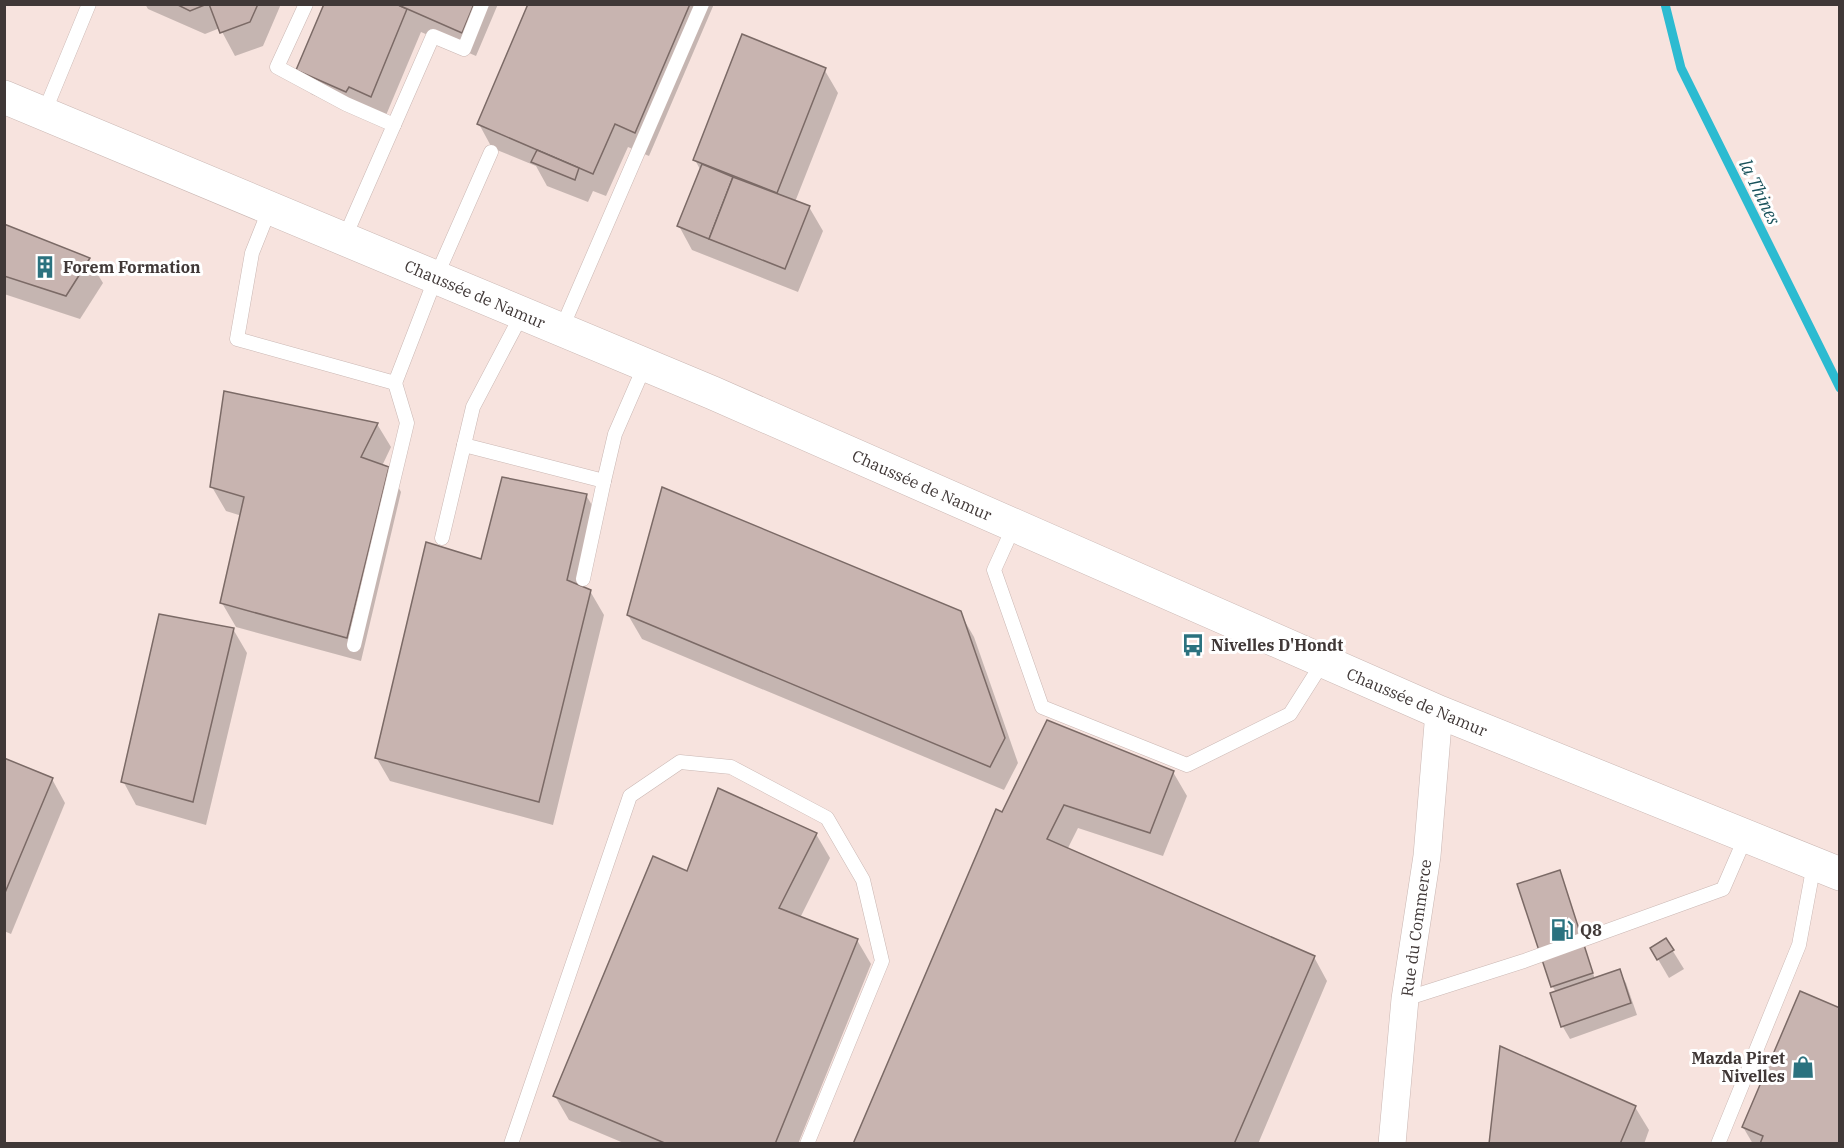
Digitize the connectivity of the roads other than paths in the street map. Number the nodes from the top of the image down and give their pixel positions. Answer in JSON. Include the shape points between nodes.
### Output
{"nodes":[{"id":1,"x":89,"y":4,"type":"edge"},
{"id":2,"x":306,"y":4,"type":"edge"},
{"id":3,"x":482,"y":4,"type":"edge"},
{"id":4,"x":702,"y":4,"type":"edge"},
{"id":5,"x":4,"y":97,"type":"edge"},
{"id":6,"x":44,"y":113,"type":"junction"},
{"id":7,"x":394,"y":125,"type":"junction"},
{"id":8,"x":491,"y":152,"type":"dead end"},
{"id":9,"x":270,"y":208,"type":"junction"},
{"id":10,"x":344,"y":239,"type":"junction"},
{"id":11,"x":436,"y":278,"type":"junction"},
{"id":12,"x":522,"y":314,"type":"junction"},
{"id":13,"x":561,"y":330,"type":"junction"},
{"id":14,"x":645,"y":365,"type":"junction"},
{"id":15,"x":395,"y":383,"type":"junction"},
{"id":16,"x":464,"y":445,"type":"junction"},
{"id":17,"x":604,"y":481,"type":"junction"},
{"id":18,"x":1014,"y":526,"type":"junction"},
{"id":19,"x":442,"y":538,"type":"dead end"},
{"id":20,"x":583,"y":579,"type":"dead end"},
{"id":21,"x":354,"y":645,"type":"dead end"},
{"id":22,"x":1323,"y":662,"type":"junction"},
{"id":23,"x":1439,"y":712,"type":"junction"},
{"id":24,"x":1746,"y":836,"type":"junction"},
{"id":25,"x":1827,"y":869,"type":"edge"},
{"id":26,"x":1405,"y":999,"type":"junction"},
{"id":27,"x":511,"y":1143,"type":"edge"},
{"id":28,"x":807,"y":1143,"type":"edge"},
{"id":29,"x":1392,"y":1143,"type":"edge"},
{"id":30,"x":1718,"y":1143,"type":"edge"}],
"edges":[{"from":1,"to":6,"type":"lane"},
{"from":2,"to":7,"type":"lane","via":[[277,67]]},
{"from":3,"to":7,"type":"lane","via":[[464,48],[433,36]]},
{"from":4,"to":13,"type":"lane"},
{"from":5,"to":6,"type":"main road","name":"Chaussée de Namur"},
{"from":6,"to":9,"type":"main road","name":"Chaussée de Namur"},
{"from":7,"to":10,"type":"lane"},
{"from":8,"to":11,"type":"lane"},
{"from":9,"to":10,"type":"main road","name":"Chaussée de Namur"},
{"from":9,"to":15,"type":"lane","via":[[252,253],[237,339]]},
{"from":10,"to":11,"type":"main road","name":"Chaussée de Namur"},
{"from":11,"to":12,"type":"main road","name":"Chaussée de Namur"},
{"from":11,"to":15,"type":"lane"},
{"from":12,"to":13,"type":"main road","name":"Chaussée de Namur"},
{"from":12,"to":16,"type":"lane","via":[[473,406]]},
{"from":13,"to":14,"type":"main road","name":"Chaussée de Namur"},
{"from":14,"to":17,"type":"lane","via":[[615,434]]},
{"from":14,"to":18,"type":"main road","name":"Chaussée de Namur"},
{"from":15,"to":21,"type":"lane","via":[[407,423]]},
{"from":16,"to":17,"type":"lane"},
{"from":16,"to":19,"type":"lane"},
{"from":17,"to":20,"type":"lane"},
{"from":18,"to":22,"type":"main road","name":"Chaussée de Namur"},
{"from":18,"to":22,"type":"lane","via":[[994,570],[1042,707],[1187,765],[1290,714]]},
{"from":22,"to":23,"type":"main road","name":"Chaussée de Namur"},
{"from":23,"to":24,"type":"main road","name":"Chaussée de Namur"},
{"from":23,"to":26,"type":"street","name":"Rue du Commerce","via":[[1427,856]]},
{"from":24,"to":25,"type":"main road","name":"Chaussée de Namur"},
{"from":24,"to":26,"type":"lane","via":[[1723,889]]},
{"from":25,"to":30,"type":"lane"},
{"from":26,"to":29,"type":"street","name":"Rue du Commerce"},
{"from":27,"to":28,"type":"lane","via":[[630,796],[680,762],[731,767],[827,818],[863,880],[882,962]]}]}
